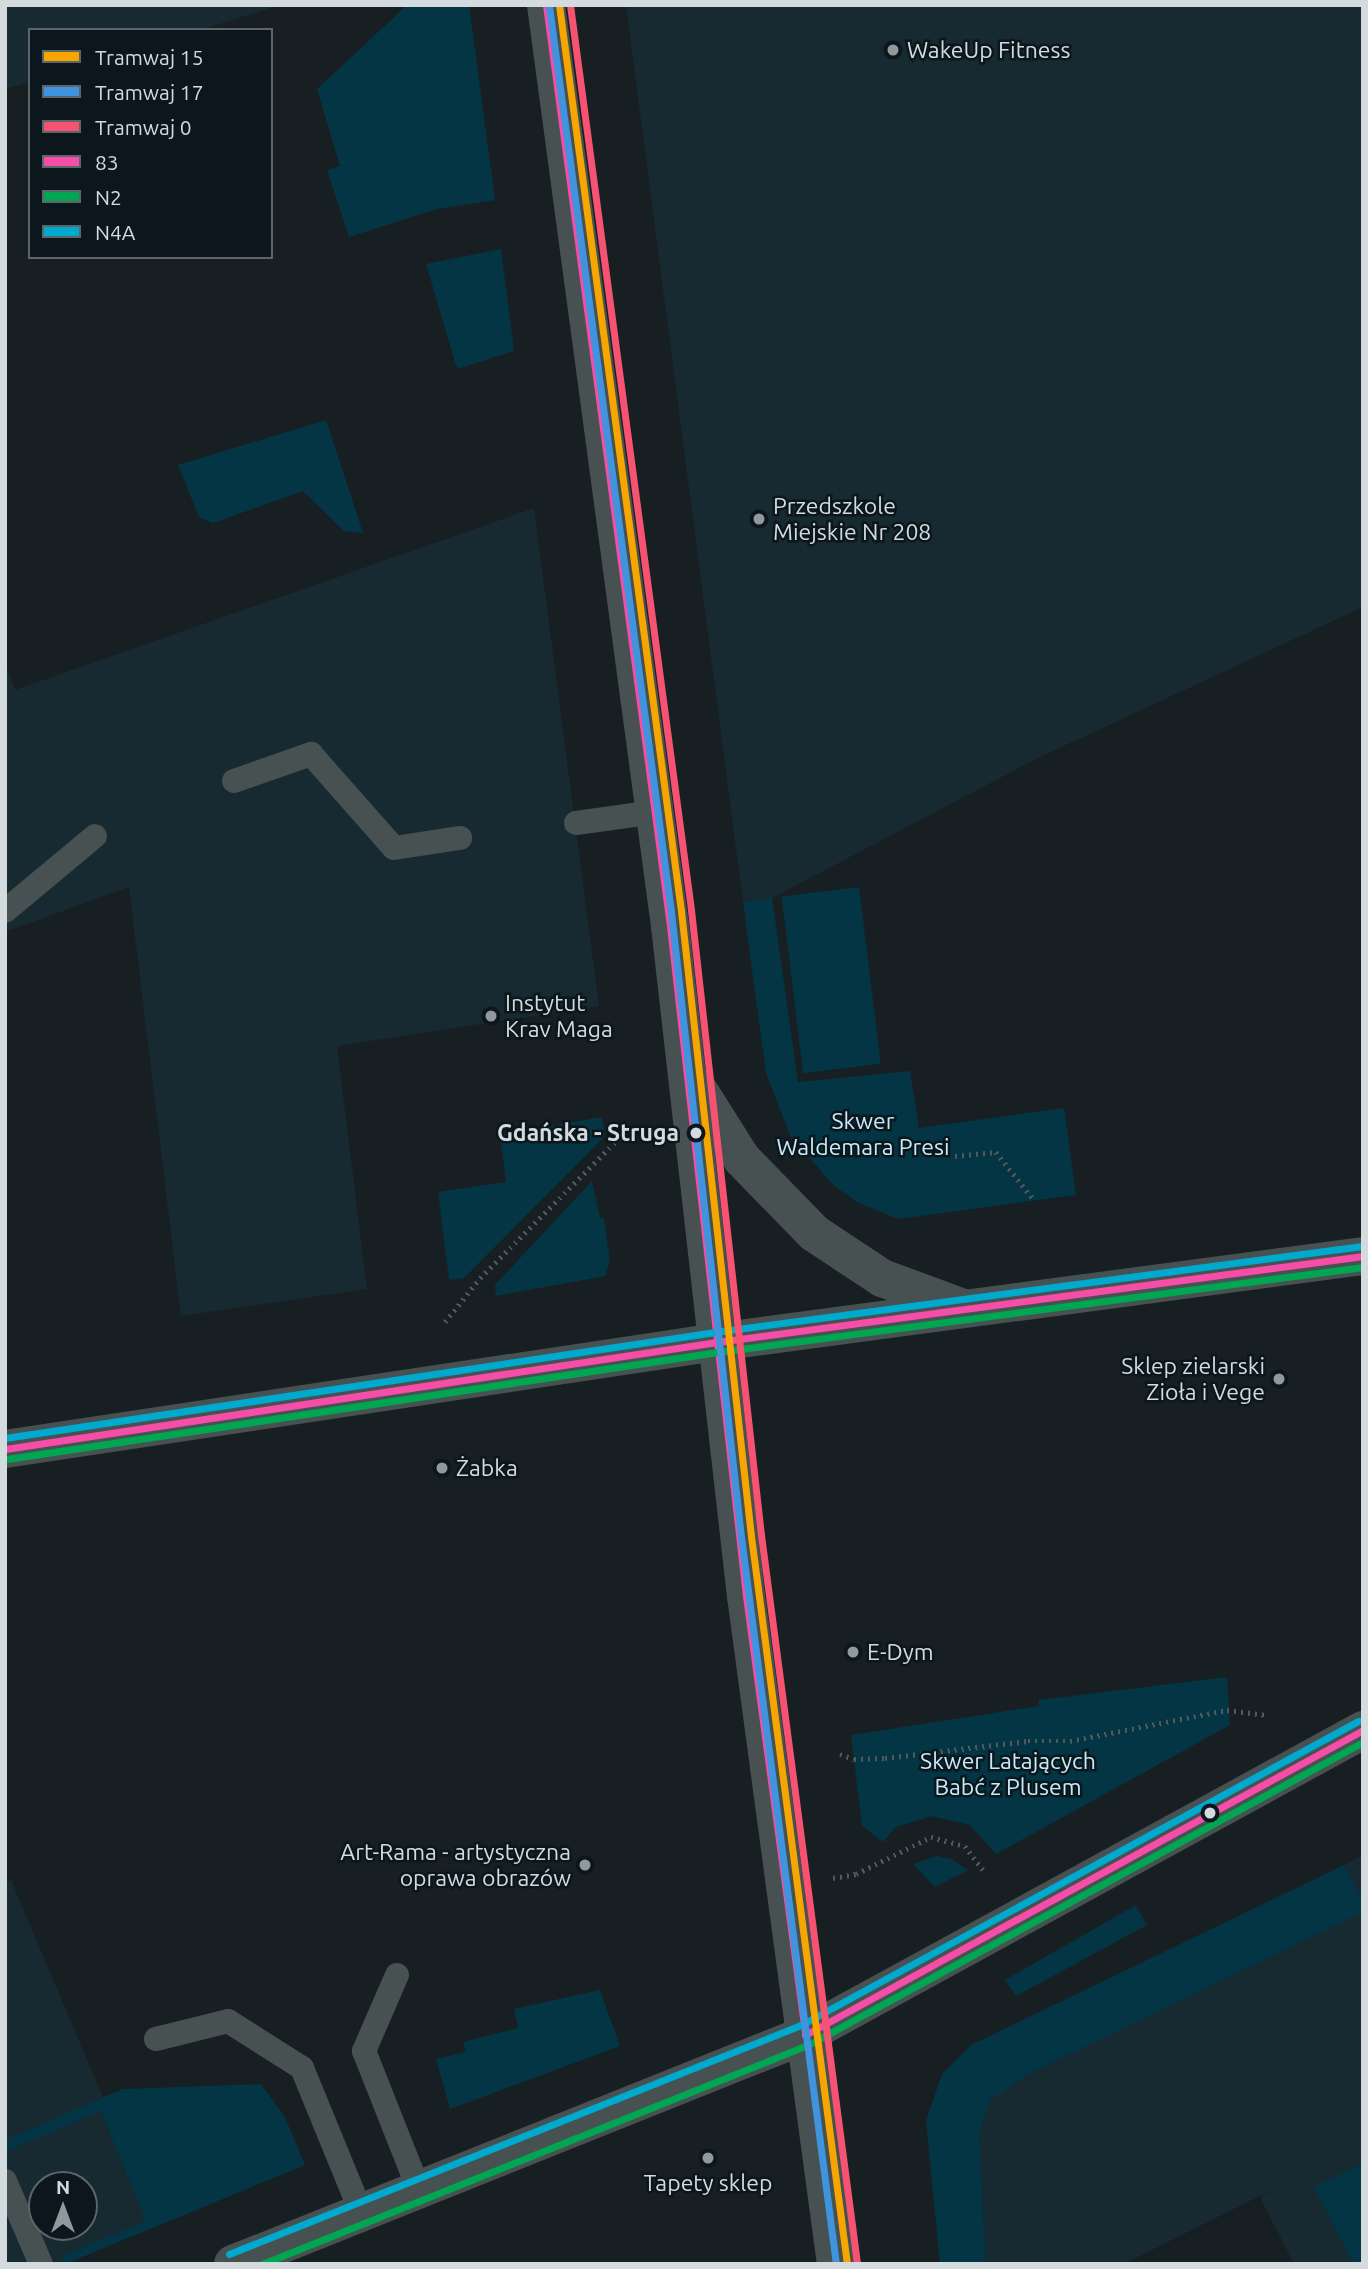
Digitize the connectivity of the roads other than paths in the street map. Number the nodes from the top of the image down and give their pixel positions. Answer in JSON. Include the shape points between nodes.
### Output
{"nodes":[{"id":1,"x":546,"y":5,"type":"edge"},
{"id":2,"x":234,"y":781,"type":"dead end"},
{"id":3,"x":655,"y":812,"type":"junction"},
{"id":4,"x":576,"y":823,"type":"dead end"},
{"id":5,"x":95,"y":836,"type":"dead end"},
{"id":6,"x":460,"y":838,"type":"dead end"},
{"id":7,"x":5,"y":911,"type":"edge"},
{"id":8,"x":687,"y":1067,"type":"junction"},
{"id":9,"x":1363,"y":1256,"type":"edge"},
{"id":10,"x":974,"y":1310,"type":"junction"},
{"id":11,"x":717,"y":1342,"type":"junction"},
{"id":12,"x":5,"y":1449,"type":"edge"},
{"id":13,"x":1363,"y":1730,"type":"edge"},
{"id":14,"x":397,"y":1975,"type":"dead end"},
{"id":15,"x":805,"y":2035,"type":"junction"},
{"id":16,"x":156,"y":2039,"type":"dead end"},
{"id":17,"x":5,"y":2181,"type":"edge"},
{"id":18,"x":419,"y":2190,"type":"junction"},
{"id":19,"x":361,"y":2213,"type":"junction"},
{"id":20,"x":41,"y":2264,"type":"edge"},
{"id":21,"x":233,"y":2264,"type":"edge"},
{"id":22,"x":836,"y":2264,"type":"edge"}],
"edges":[{"from":1,"to":3,"type":"street"},
{"from":2,"to":6,"type":"lane","via":[[311,754],[394,848]]},
{"from":3,"to":4,"type":"lane"},
{"from":3,"to":8,"type":"street"},
{"from":5,"to":7,"type":"lane"},
{"from":8,"to":10,"type":"street","via":[[704,1105],[734,1149],[814,1233],[882,1278]]},
{"from":8,"to":11,"type":"street"},
{"from":9,"to":10,"type":"street"},
{"from":10,"to":11,"type":"street"},
{"from":11,"to":12,"type":"street"},
{"from":11,"to":15,"type":"street","via":[[752,1649]]},
{"from":13,"to":15,"type":"street"},
{"from":14,"to":18,"type":"lane","via":[[364,2051]]},
{"from":15,"to":18,"type":"street"},
{"from":15,"to":22,"type":"street"},
{"from":16,"to":19,"type":"lane","via":[[228,2021],[302,2068]]},
{"from":17,"to":20,"type":"lane"},
{"from":18,"to":19,"type":"street"},
{"from":19,"to":21,"type":"street"}]}
